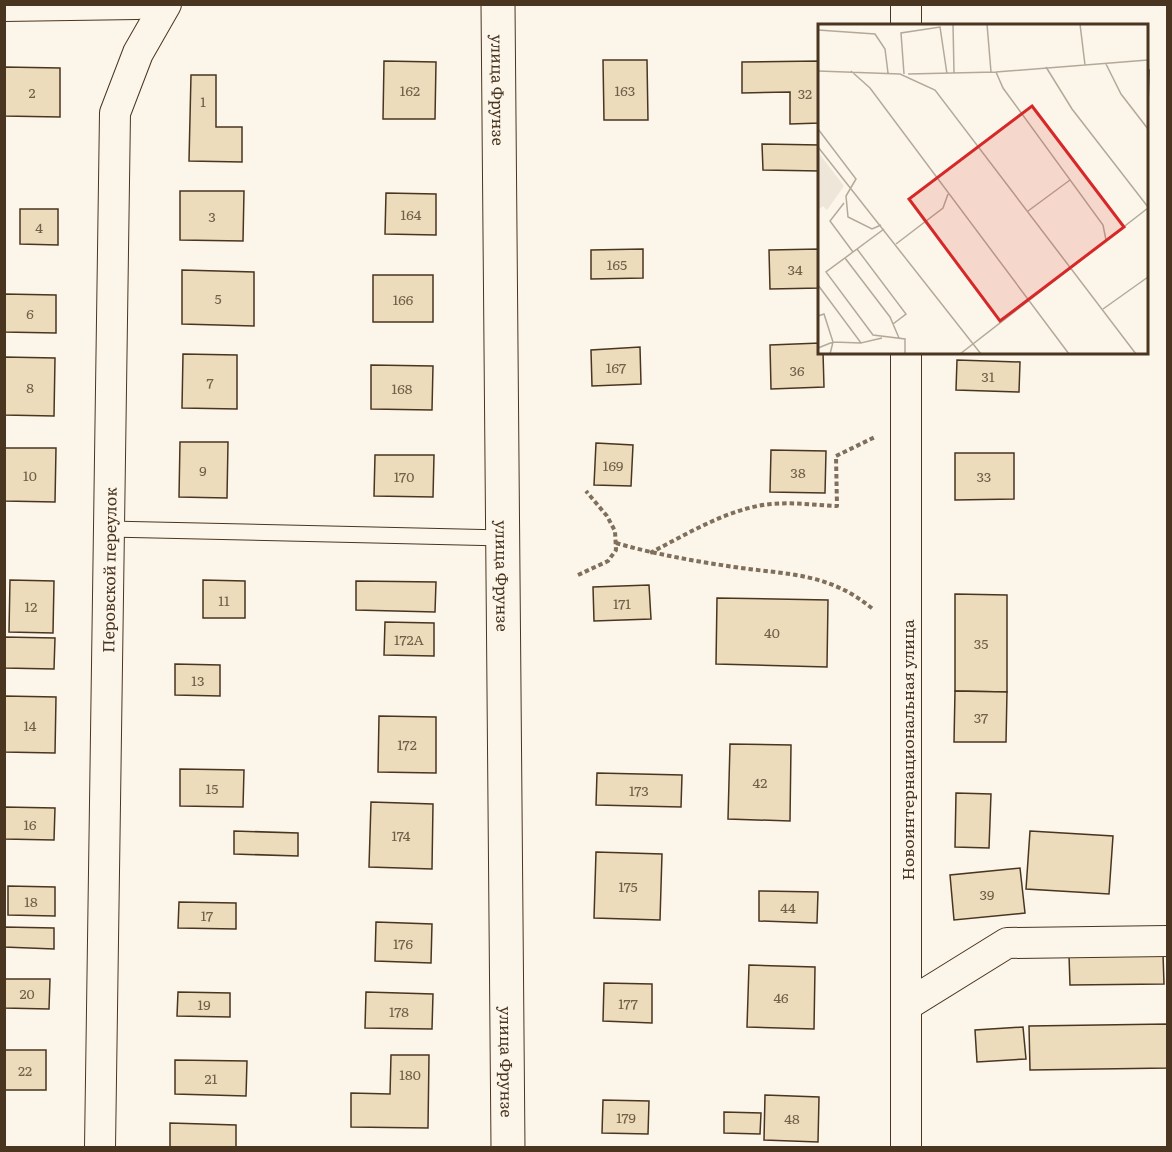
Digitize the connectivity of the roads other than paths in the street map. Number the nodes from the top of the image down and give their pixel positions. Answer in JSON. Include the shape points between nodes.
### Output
{"nodes":[{"id":1,"x":137,"y":4,"type":"edge"},
{"id":2,"x":166,"y":4,"type":"edge"},
{"id":3,"x":498,"y":4,"type":"edge"},
{"id":4,"x":906,"y":4,"type":"edge"},
{"id":5,"x":4,"y":6,"type":"edge"},
{"id":6,"x":906,"y":24,"type":"edge"},
{"id":7,"x":906,"y":354,"type":"edge"},
{"id":8,"x":109,"y":529,"type":"junction"},
{"id":9,"x":504,"y":538,"type":"junction"},
{"id":10,"x":1167,"y":941,"type":"edge"},
{"id":11,"x":907,"y":1005,"type":"junction"},
{"id":12,"x":100,"y":1148,"type":"edge"},
{"id":13,"x":508,"y":1148,"type":"edge"},
{"id":14,"x":906,"y":1148,"type":"edge"}],
"edges":[{"from":1,"to":5,"type":"street"},
{"from":2,"to":8,"type":"street","name":"Перовской переулок","via":[[138,53],[114,113]]},
{"from":3,"to":9,"type":"street","name":"улица Фрунзе"},
{"from":4,"to":6,"type":"street"},
{"from":7,"to":11,"type":"street","name":"Новоинтернациональная улица"},
{"from":8,"to":9,"type":"lane"},
{"from":8,"to":12,"type":"street","name":"Перовской переулок"},
{"from":9,"to":13,"type":"street","name":"улица Фрунзе"},
{"from":10,"to":11,"type":"street","via":[[1007,943]]},
{"from":11,"to":14,"type":"street","name":"Новоинтернациональная улица"}]}
